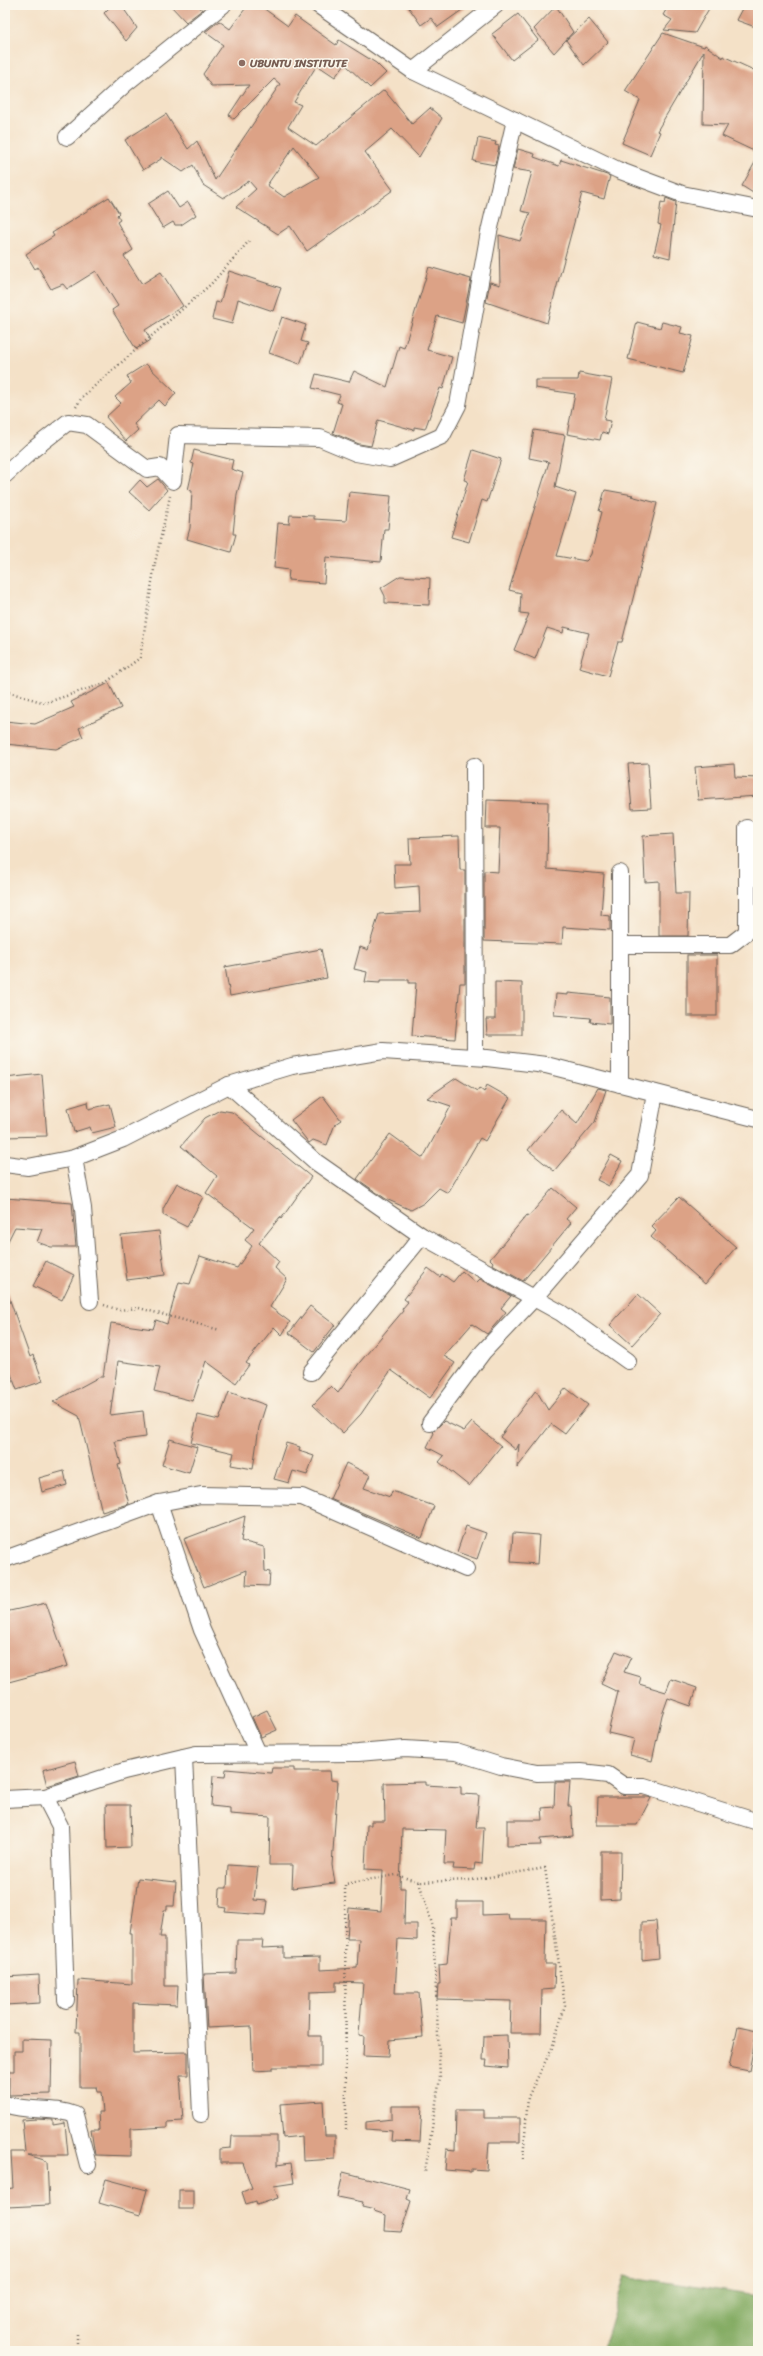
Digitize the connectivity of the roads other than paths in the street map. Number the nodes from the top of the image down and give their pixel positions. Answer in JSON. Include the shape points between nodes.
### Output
{"nodes":[{"id":1,"x":223,"y":5,"type":"edge"},
{"id":2,"x":318,"y":5,"type":"edge"},
{"id":3,"x":496,"y":5,"type":"edge"},
{"id":4,"x":413,"y":72,"type":"junction"},
{"id":5,"x":515,"y":120,"type":"junction"},
{"id":6,"x":67,"y":137,"type":"dead end"},
{"id":7,"x":758,"y":209,"type":"edge"},
{"id":8,"x":5,"y":475,"type":"edge"},
{"id":9,"x":474,"y":766,"type":"dead end"},
{"id":10,"x":747,"y":828,"type":"dead end"},
{"id":11,"x":620,"y":873,"type":"dead end"},
{"id":12,"x":620,"y":946,"type":"junction"},
{"id":13,"x":475,"y":1057,"type":"junction"},
{"id":14,"x":620,"y":1084,"type":"junction"},
{"id":15,"x":229,"y":1085,"type":"junction"},
{"id":16,"x":655,"y":1093,"type":"junction"},
{"id":17,"x":758,"y":1119,"type":"edge"},
{"id":18,"x":74,"y":1158,"type":"junction"},
{"id":19,"x":5,"y":1164,"type":"edge"},
{"id":20,"x":422,"y":1236,"type":"junction"},
{"id":21,"x":534,"y":1298,"type":"junction"},
{"id":22,"x":90,"y":1301,"type":"road end"},
{"id":23,"x":628,"y":1361,"type":"dead end"},
{"id":24,"x":311,"y":1372,"type":"dead end"},
{"id":25,"x":430,"y":1423,"type":"dead end"},
{"id":26,"x":159,"y":1503,"type":"junction"},
{"id":27,"x":5,"y":1559,"type":"edge"},
{"id":28,"x":466,"y":1569,"type":"dead end"},
{"id":29,"x":258,"y":1753,"type":"junction"},
{"id":30,"x":184,"y":1757,"type":"junction"},
{"id":31,"x":45,"y":1797,"type":"junction"},
{"id":32,"x":5,"y":1799,"type":"edge"},
{"id":33,"x":758,"y":1822,"type":"edge"},
{"id":34,"x":66,"y":2000,"type":"dead end"},
{"id":35,"x":5,"y":2104,"type":"edge"},
{"id":36,"x":201,"y":2114,"type":"dead end"},
{"id":37,"x":88,"y":2165,"type":"dead end"}],
"edges":[{"from":1,"to":6,"type":"street","via":[[125,84]]},
{"from":2,"to":4,"type":"street"},
{"from":3,"to":4,"type":"street"},
{"from":4,"to":5,"type":"street"},
{"from":5,"to":7,"type":"street","via":[[618,170],[682,194]]},
{"from":5,"to":8,"type":"street","via":[[488,232],[458,405],[442,436],[390,459],[356,453],[320,438],[178,434],[173,481],[160,467],[147,469],[88,425],[68,422]]},
{"from":9,"to":13,"type":"street"},
{"from":10,"to":12,"type":"street","via":[[747,932],[730,945]]},
{"from":11,"to":12,"type":"street"},
{"from":12,"to":14,"type":"street"},
{"from":13,"to":14,"type":"street","via":[[546,1065]]},
{"from":13,"to":15,"type":"street","via":[[383,1051],[354,1054],[292,1066]]},
{"from":14,"to":16,"type":"street"},
{"from":15,"to":18,"type":"street","via":[[123,1139]]},
{"from":15,"to":20,"type":"street","via":[[316,1162]]},
{"from":16,"to":17,"type":"street"},
{"from":16,"to":21,"type":"street","via":[[640,1175]]},
{"from":18,"to":19,"type":"street","via":[[28,1167]]},
{"from":18,"to":22,"type":"street","via":[[83,1208]]},
{"from":20,"to":21,"type":"street"},
{"from":20,"to":24,"type":"street"},
{"from":21,"to":23,"type":"street","via":[[562,1313]]},
{"from":21,"to":25,"type":"street","via":[[484,1352]]},
{"from":26,"to":27,"type":"street"},
{"from":26,"to":28,"type":"street","via":[[201,1494],[302,1497]]},
{"from":26,"to":29,"type":"street","via":[[202,1630]]},
{"from":29,"to":30,"type":"street","via":[[196,1754]]},
{"from":29,"to":33,"type":"street","via":[[358,1753],[405,1749],[456,1752],[501,1766],[537,1773],[581,1772],[608,1775],[624,1786],[644,1786]]},
{"from":30,"to":31,"type":"street","via":[[124,1771]]},
{"from":30,"to":36,"type":"street"},
{"from":31,"to":32,"type":"street"},
{"from":31,"to":34,"type":"street","via":[[60,1826]]},
{"from":35,"to":37,"type":"street","via":[[27,2110],[64,2110],[75,2115]]}]}
